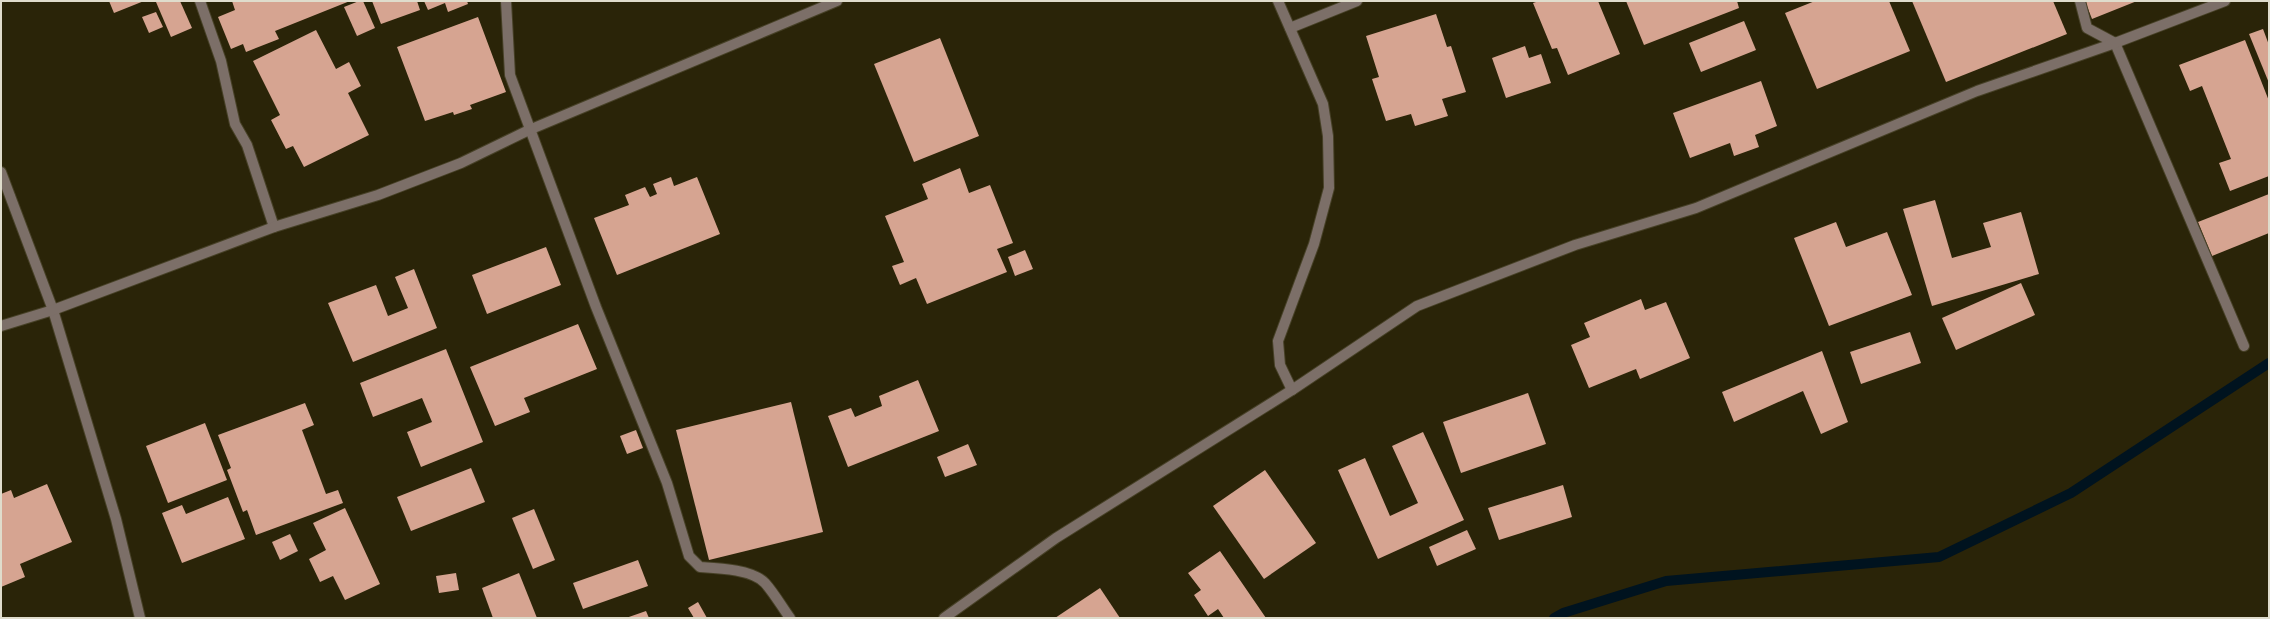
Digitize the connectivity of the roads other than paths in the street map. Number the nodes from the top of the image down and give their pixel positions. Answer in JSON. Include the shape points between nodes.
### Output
{"nodes":[{"id":1,"x":200,"y":1,"type":"edge"},
{"id":2,"x":506,"y":1,"type":"edge"},
{"id":3,"x":837,"y":1,"type":"edge"},
{"id":4,"x":1278,"y":1,"type":"edge"},
{"id":5,"x":1357,"y":1,"type":"edge"},
{"id":6,"x":2080,"y":1,"type":"edge"},
{"id":7,"x":2225,"y":1,"type":"edge"},
{"id":8,"x":1290,"y":28,"type":"junction"},
{"id":9,"x":2115,"y":43,"type":"junction"},
{"id":10,"x":529,"y":130,"type":"junction"},
{"id":11,"x":1,"y":172,"type":"edge"},
{"id":12,"x":274,"y":227,"type":"junction"},
{"id":13,"x":53,"y":310,"type":"junction"},
{"id":14,"x":1,"y":326,"type":"edge"},
{"id":15,"x":2244,"y":346,"type":"dead end"},
{"id":16,"x":1292,"y":390,"type":"junction"},
{"id":17,"x":140,"y":618,"type":"edge"},
{"id":18,"x":790,"y":618,"type":"edge"},
{"id":19,"x":944,"y":618,"type":"edge"}],
"edges":[{"from":1,"to":12,"type":"street","via":[[221,61],[235,124],[247,145]]},
{"from":2,"to":10,"type":"street","via":[[510,75]]},
{"from":3,"to":10,"type":"street"},
{"from":4,"to":8,"type":"street"},
{"from":5,"to":8,"type":"street"},
{"from":6,"to":9,"type":"street","via":[[2088,28]]},
{"from":7,"to":9,"type":"street"},
{"from":8,"to":16,"type":"street","via":[[1323,104],[1328,136],[1330,188],[1314,244],[1278,341],[1280,364]]},
{"from":9,"to":15,"type":"street"},
{"from":9,"to":16,"type":"street","via":[[1978,91],[1696,208],[1575,245],[1417,306]]},
{"from":10,"to":12,"type":"street","via":[[461,163],[378,195]]},
{"from":10,"to":18,"type":"street","via":[[596,307],[667,483],[689,556],[700,567],[743,572],[764,582]]},
{"from":11,"to":13,"type":"street"},
{"from":12,"to":13,"type":"street"},
{"from":13,"to":14,"type":"street"},
{"from":13,"to":17,"type":"street","via":[[116,519]]},
{"from":16,"to":19,"type":"street","via":[[1056,538]]}]}
